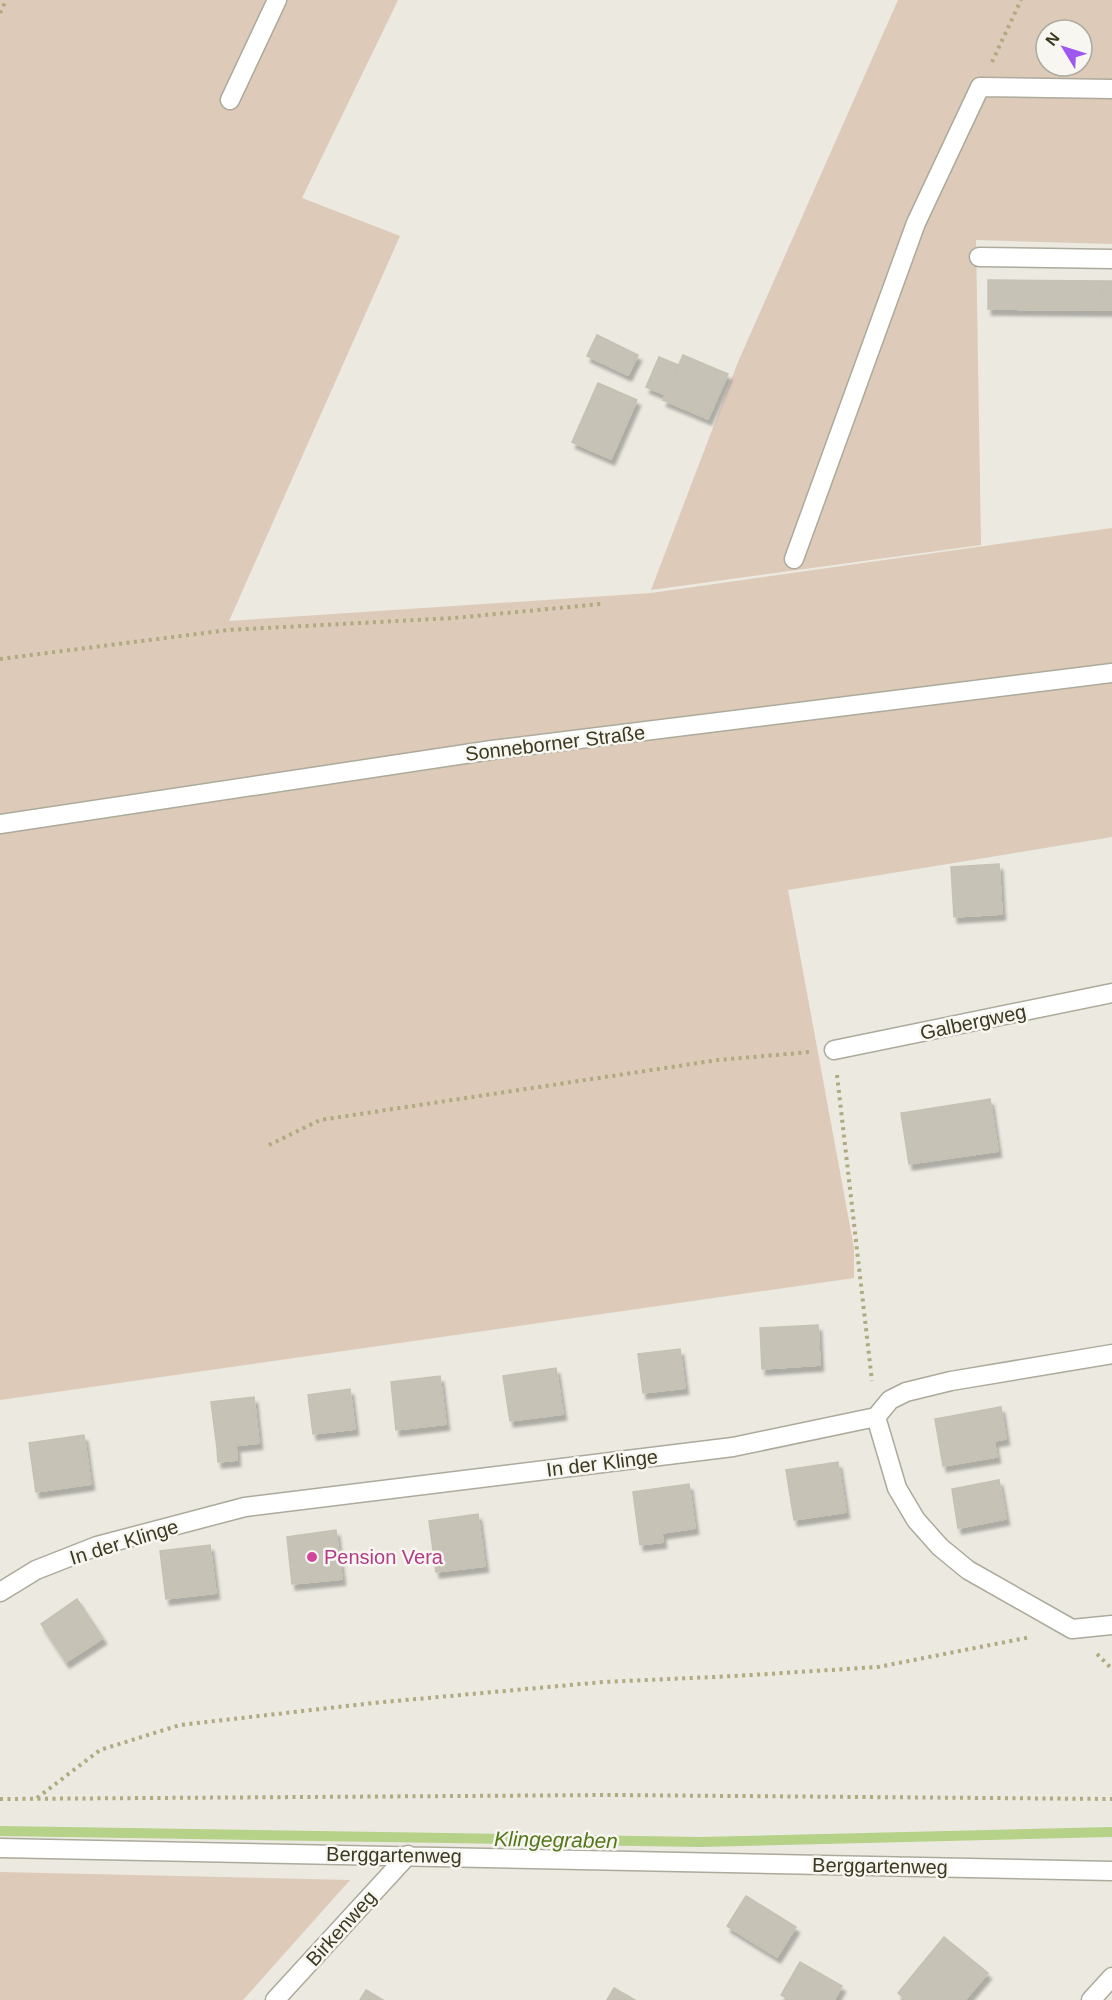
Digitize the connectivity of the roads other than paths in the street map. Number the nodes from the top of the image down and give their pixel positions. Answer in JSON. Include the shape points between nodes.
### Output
{"nodes":[{"id":1,"x":277,"y":0,"type":"edge"},
{"id":2,"x":1112,"y":89,"type":"edge"},
{"id":3,"x":230,"y":100,"type":"dead end"},
{"id":4,"x":979,"y":257,"type":"dead end"},
{"id":5,"x":1112,"y":259,"type":"edge"},
{"id":6,"x":795,"y":559,"type":"dead end"},
{"id":7,"x":1112,"y":673,"type":"edge"},
{"id":8,"x":0,"y":824,"type":"edge"},
{"id":9,"x":1112,"y":993,"type":"edge"},
{"id":10,"x":834,"y":1050,"type":"road end"},
{"id":11,"x":1112,"y":1354,"type":"edge"},
{"id":12,"x":876,"y":1418,"type":"junction"},
{"id":13,"x":0,"y":1592,"type":"edge"},
{"id":14,"x":1112,"y":1625,"type":"edge"},
{"id":15,"x":0,"y":1848,"type":"edge"},
{"id":16,"x":408,"y":1855,"type":"junction"},
{"id":17,"x":1112,"y":1871,"type":"edge"},
{"id":18,"x":1112,"y":1977,"type":"edge"},
{"id":19,"x":275,"y":2000,"type":"edge"},
{"id":20,"x":1091,"y":2000,"type":"edge"}],
"edges":[{"from":1,"to":3,"type":"street"},
{"from":2,"to":6,"type":"street","via":[[980,87],[916,223]]},
{"from":4,"to":5,"type":"street"},
{"from":7,"to":8,"type":"street","name":"Sonneborner Straße","via":[[492,750]]},
{"from":9,"to":10,"type":"street","name":"Galbergweg"},
{"from":11,"to":12,"type":"street","via":[[906,1392],[890,1400]]},
{"from":12,"to":13,"type":"street","name":"In der Klinge","via":[[733,1447],[245,1507],[97,1546],[36,1570]]},
{"from":12,"to":14,"type":"street","via":[[897,1488],[916,1520],[940,1547],[968,1570],[1072,1629]]},
{"from":15,"to":16,"type":"street","name":"Berggartenweg"},
{"from":16,"to":17,"type":"street","name":"Berggartenweg"},
{"from":16,"to":19,"type":"street","name":"Birkenweg"},
{"from":18,"to":20,"type":"street"}]}
